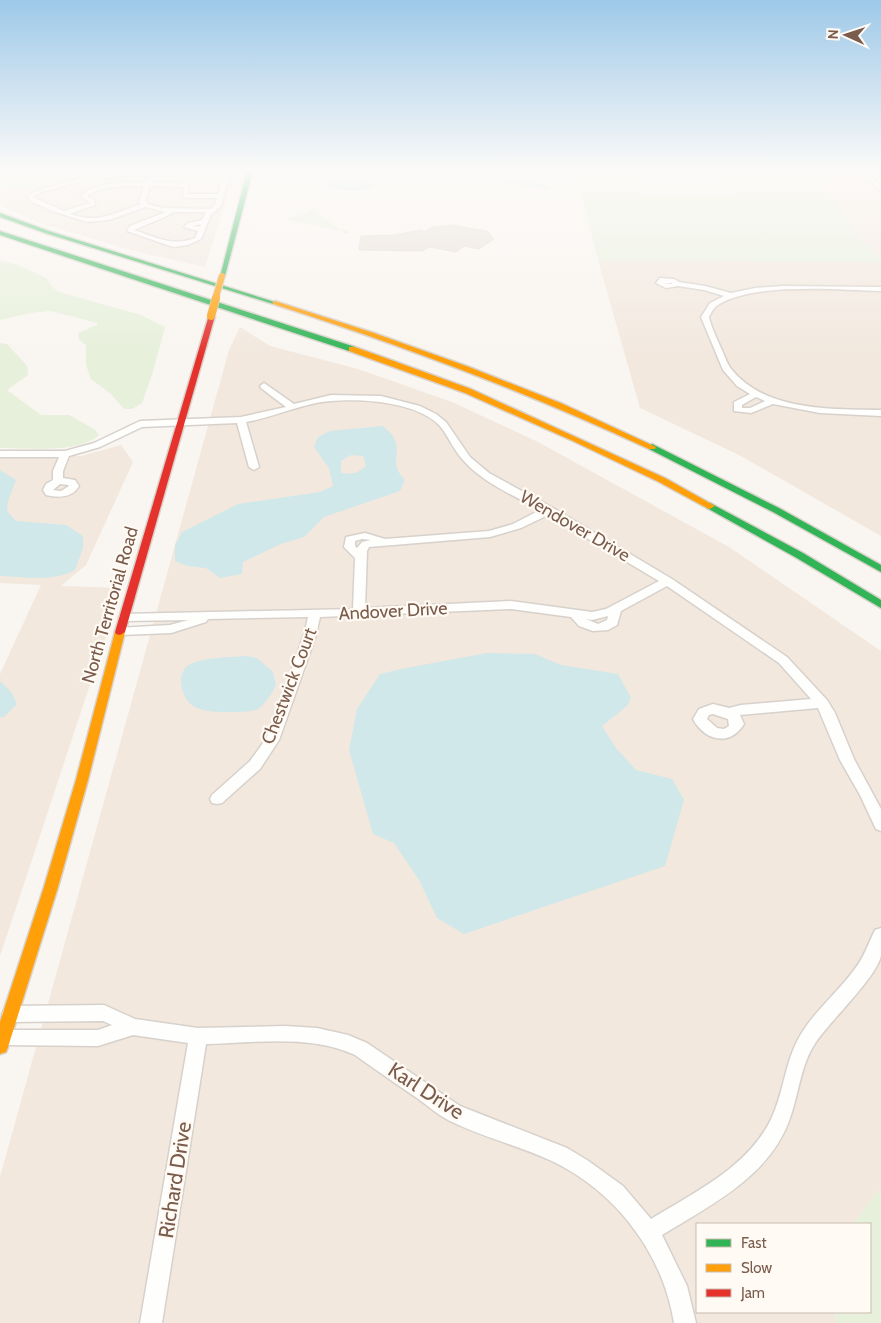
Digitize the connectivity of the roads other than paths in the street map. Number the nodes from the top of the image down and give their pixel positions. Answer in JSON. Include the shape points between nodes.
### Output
{"nodes":[{"id":1,"x":0,"y":233,"type":"edge"},
{"id":2,"x":56,"y":233,"type":"edge"},
{"id":3,"x":136,"y":233,"type":"edge"},
{"id":4,"x":201,"y":233,"type":"edge"},
{"id":5,"x":234,"y":233,"type":"edge"},
{"id":6,"x":677,"y":284,"type":"dead end"},
{"id":7,"x":881,"y":289,"type":"edge"},
{"id":8,"x":728,"y":295,"type":"junction"},
{"id":9,"x":264,"y":386,"type":"dead end"},
{"id":10,"x":758,"y":393,"type":"junction"},
{"id":11,"x":774,"y":400,"type":"junction"},
{"id":12,"x":292,"y":407,"type":"junction"},
{"id":13,"x":881,"y":412,"type":"edge"},
{"id":14,"x":241,"y":420,"type":"junction"},
{"id":15,"x":181,"y":422,"type":"junction"},
{"id":16,"x":0,"y":454,"type":"edge"},
{"id":17,"x":66,"y":454,"type":"junction"},
{"id":18,"x":254,"y":467,"type":"dead end"},
{"id":19,"x":58,"y":482,"type":"dead end"},
{"id":20,"x":550,"y":510,"type":"junction"},
{"id":21,"x":881,"y":569,"type":"edge"},
{"id":22,"x":668,"y":581,"type":"junction"},
{"id":23,"x":881,"y":605,"type":"edge"},
{"id":24,"x":359,"y":613,"type":"junction"},
{"id":25,"x":315,"y":614,"type":"junction"},
{"id":26,"x":209,"y":616,"type":"junction"},
{"id":27,"x":125,"y":617,"type":"junction"},
{"id":28,"x":121,"y":631,"type":"junction"},
{"id":29,"x":822,"y":703,"type":"junction"},
{"id":30,"x":730,"y":713,"type":"dead end"},
{"id":31,"x":217,"y":799,"type":"dead end"},
{"id":32,"x":881,"y":824,"type":"edge"},
{"id":33,"x":881,"y":935,"type":"edge"},
{"id":34,"x":11,"y":1014,"type":"junction"},
{"id":35,"x":133,"y":1027,"type":"junction"},
{"id":36,"x":198,"y":1036,"type":"junction"},
{"id":37,"x":2,"y":1042,"type":"edge"},
{"id":38,"x":650,"y":1231,"type":"junction"},
{"id":39,"x":151,"y":1323,"type":"edge"},
{"id":40,"x":685,"y":1323,"type":"edge"}],
"edges":[{"from":1,"to":23,"type":"main road","via":[[349,348],[468,391],[662,480],[799,555]]},
{"from":2,"to":21,"type":"main road","via":[[450,361],[680,461]]},
{"from":3,"to":4,"type":"street","via":[[178,245],[198,239]]},
{"from":5,"to":15,"type":"main road","name":"North Territorial Road","bridge":true},
{"from":6,"to":8,"type":"street"},
{"from":7,"to":8,"type":"street","via":[[769,288]]},
{"from":8,"to":10,"type":"street","via":[[710,306],[706,320],[728,370],[740,383]]},
{"from":9,"to":12,"type":"street"},
{"from":10,"to":11,"type":"street"},
{"from":10,"to":11,"type":"street","via":[[737,404],[737,409],[749,412]]},
{"from":11,"to":13,"type":"street","via":[[822,411]]},
{"from":12,"to":14,"type":"street","name":"Wendover Drive"},
{"from":12,"to":20,"type":"street","name":"Wendover Drive","via":[[323,399],[358,397],[417,408],[443,424],[477,470]]},
{"from":14,"to":15,"type":"street","name":"Wendover Drive"},
{"from":14,"to":18,"type":"street"},
{"from":15,"to":17,"type":"street","name":"Wendover Drive","via":[[140,424],[97,445]]},
{"from":15,"to":27,"type":"main road","name":"North Territorial Road"},
{"from":16,"to":17,"type":"street","name":"Wendover Drive"},
{"from":17,"to":19,"type":"street","via":[[58,471]]},
{"from":20,"to":22,"type":"street","name":"Wendover Drive"},
{"from":20,"to":24,"type":"street","via":[[517,526],[490,534],[364,546]]},
{"from":22,"to":24,"type":"street","name":"Andover Drive","via":[[615,610],[613,622],[602,628],[587,626],[576,615],[510,605]]},
{"from":22,"to":29,"type":"street","name":"Wendover Drive","via":[[776,654]]},
{"from":24,"to":25,"type":"street","name":"Andover Drive"},
{"from":25,"to":26,"type":"street","name":"Andover Drive"},
{"from":25,"to":31,"type":"street","name":"Chestwick Court","via":[[272,740],[255,765]]},
{"from":26,"to":27,"type":"street","name":"Andover Drive"},
{"from":26,"to":28,"type":"street","name":"Andover Drive","via":[[171,629]]},
{"from":27,"to":28,"type":"main road","name":"North Territorial Road"},
{"from":28,"to":34,"type":"main road","name":"North Territorial Road","via":[[79,789]]},
{"from":29,"to":30,"type":"street"},
{"from":29,"to":32,"type":"street","name":"Wendover Drive","via":[[847,760]]},
{"from":33,"to":38,"type":"street","via":[[863,973],[821,1021],[800,1052],[780,1121],[761,1153],[739,1174]]},
{"from":34,"to":35,"type":"street","name":"Karl Drive","via":[[104,1013]]},
{"from":34,"to":37,"type":"main road","name":"North Territorial Road"},
{"from":35,"to":36,"type":"street","name":"Karl Drive"},
{"from":35,"to":37,"type":"street","name":"Karl Drive","via":[[98,1038]]},
{"from":36,"to":38,"type":"street","name":"Karl Drive","via":[[300,1034],[348,1043],[375,1057],[454,1113],[576,1163],[628,1204]]},
{"from":36,"to":39,"type":"street","name":"Richard Drive"},
{"from":38,"to":40,"type":"street","name":"Karl Drive","via":[[678,1287]]}]}
